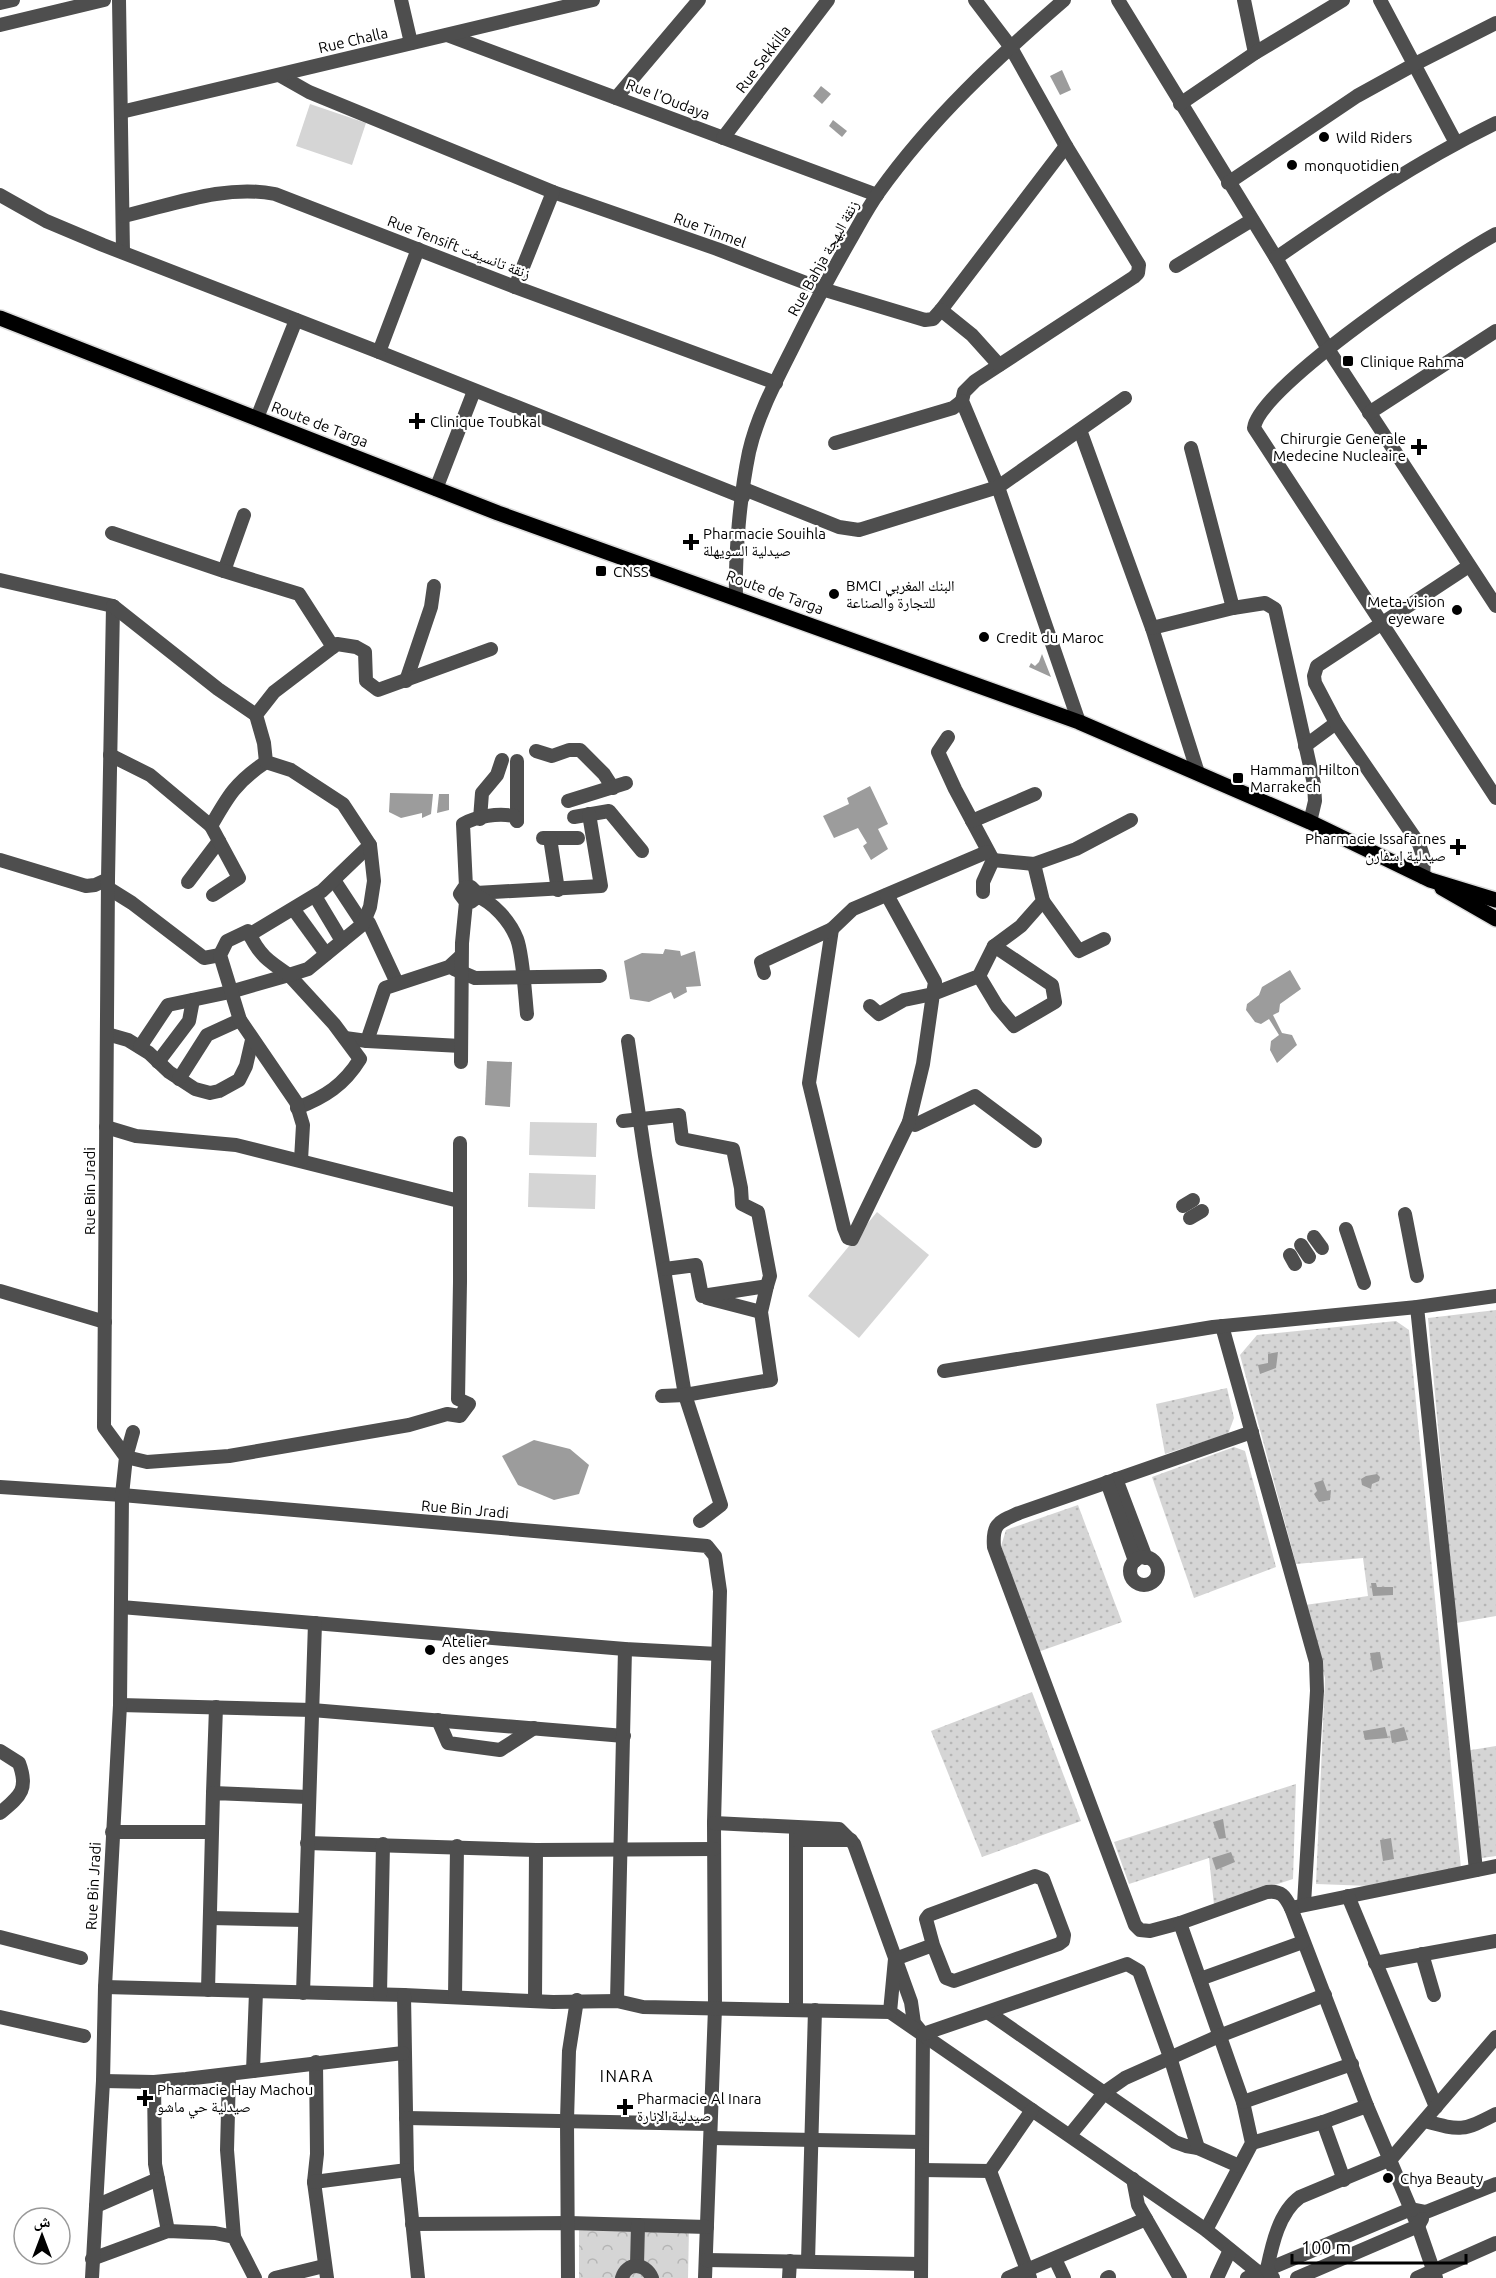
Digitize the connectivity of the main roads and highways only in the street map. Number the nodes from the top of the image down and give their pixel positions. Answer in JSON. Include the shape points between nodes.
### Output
{"nodes":[{"id":1,"x":0,"y":318,"type":"edge"},
{"id":2,"x":1427,"y":878,"type":"junction"},
{"id":3,"x":1496,"y":900,"type":"edge"},
{"id":4,"x":1496,"y":919,"type":"edge"}],
"edges":[{"from":1,"to":2,"type":"main road","name":"Route de Targa","via":[[436,489],[1079,722],[1310,822]]},
{"from":2,"to":3,"type":"main road","name":"Route de Targa"},
{"from":2,"to":4,"type":"main road","name":"Route de Targa"}]}
